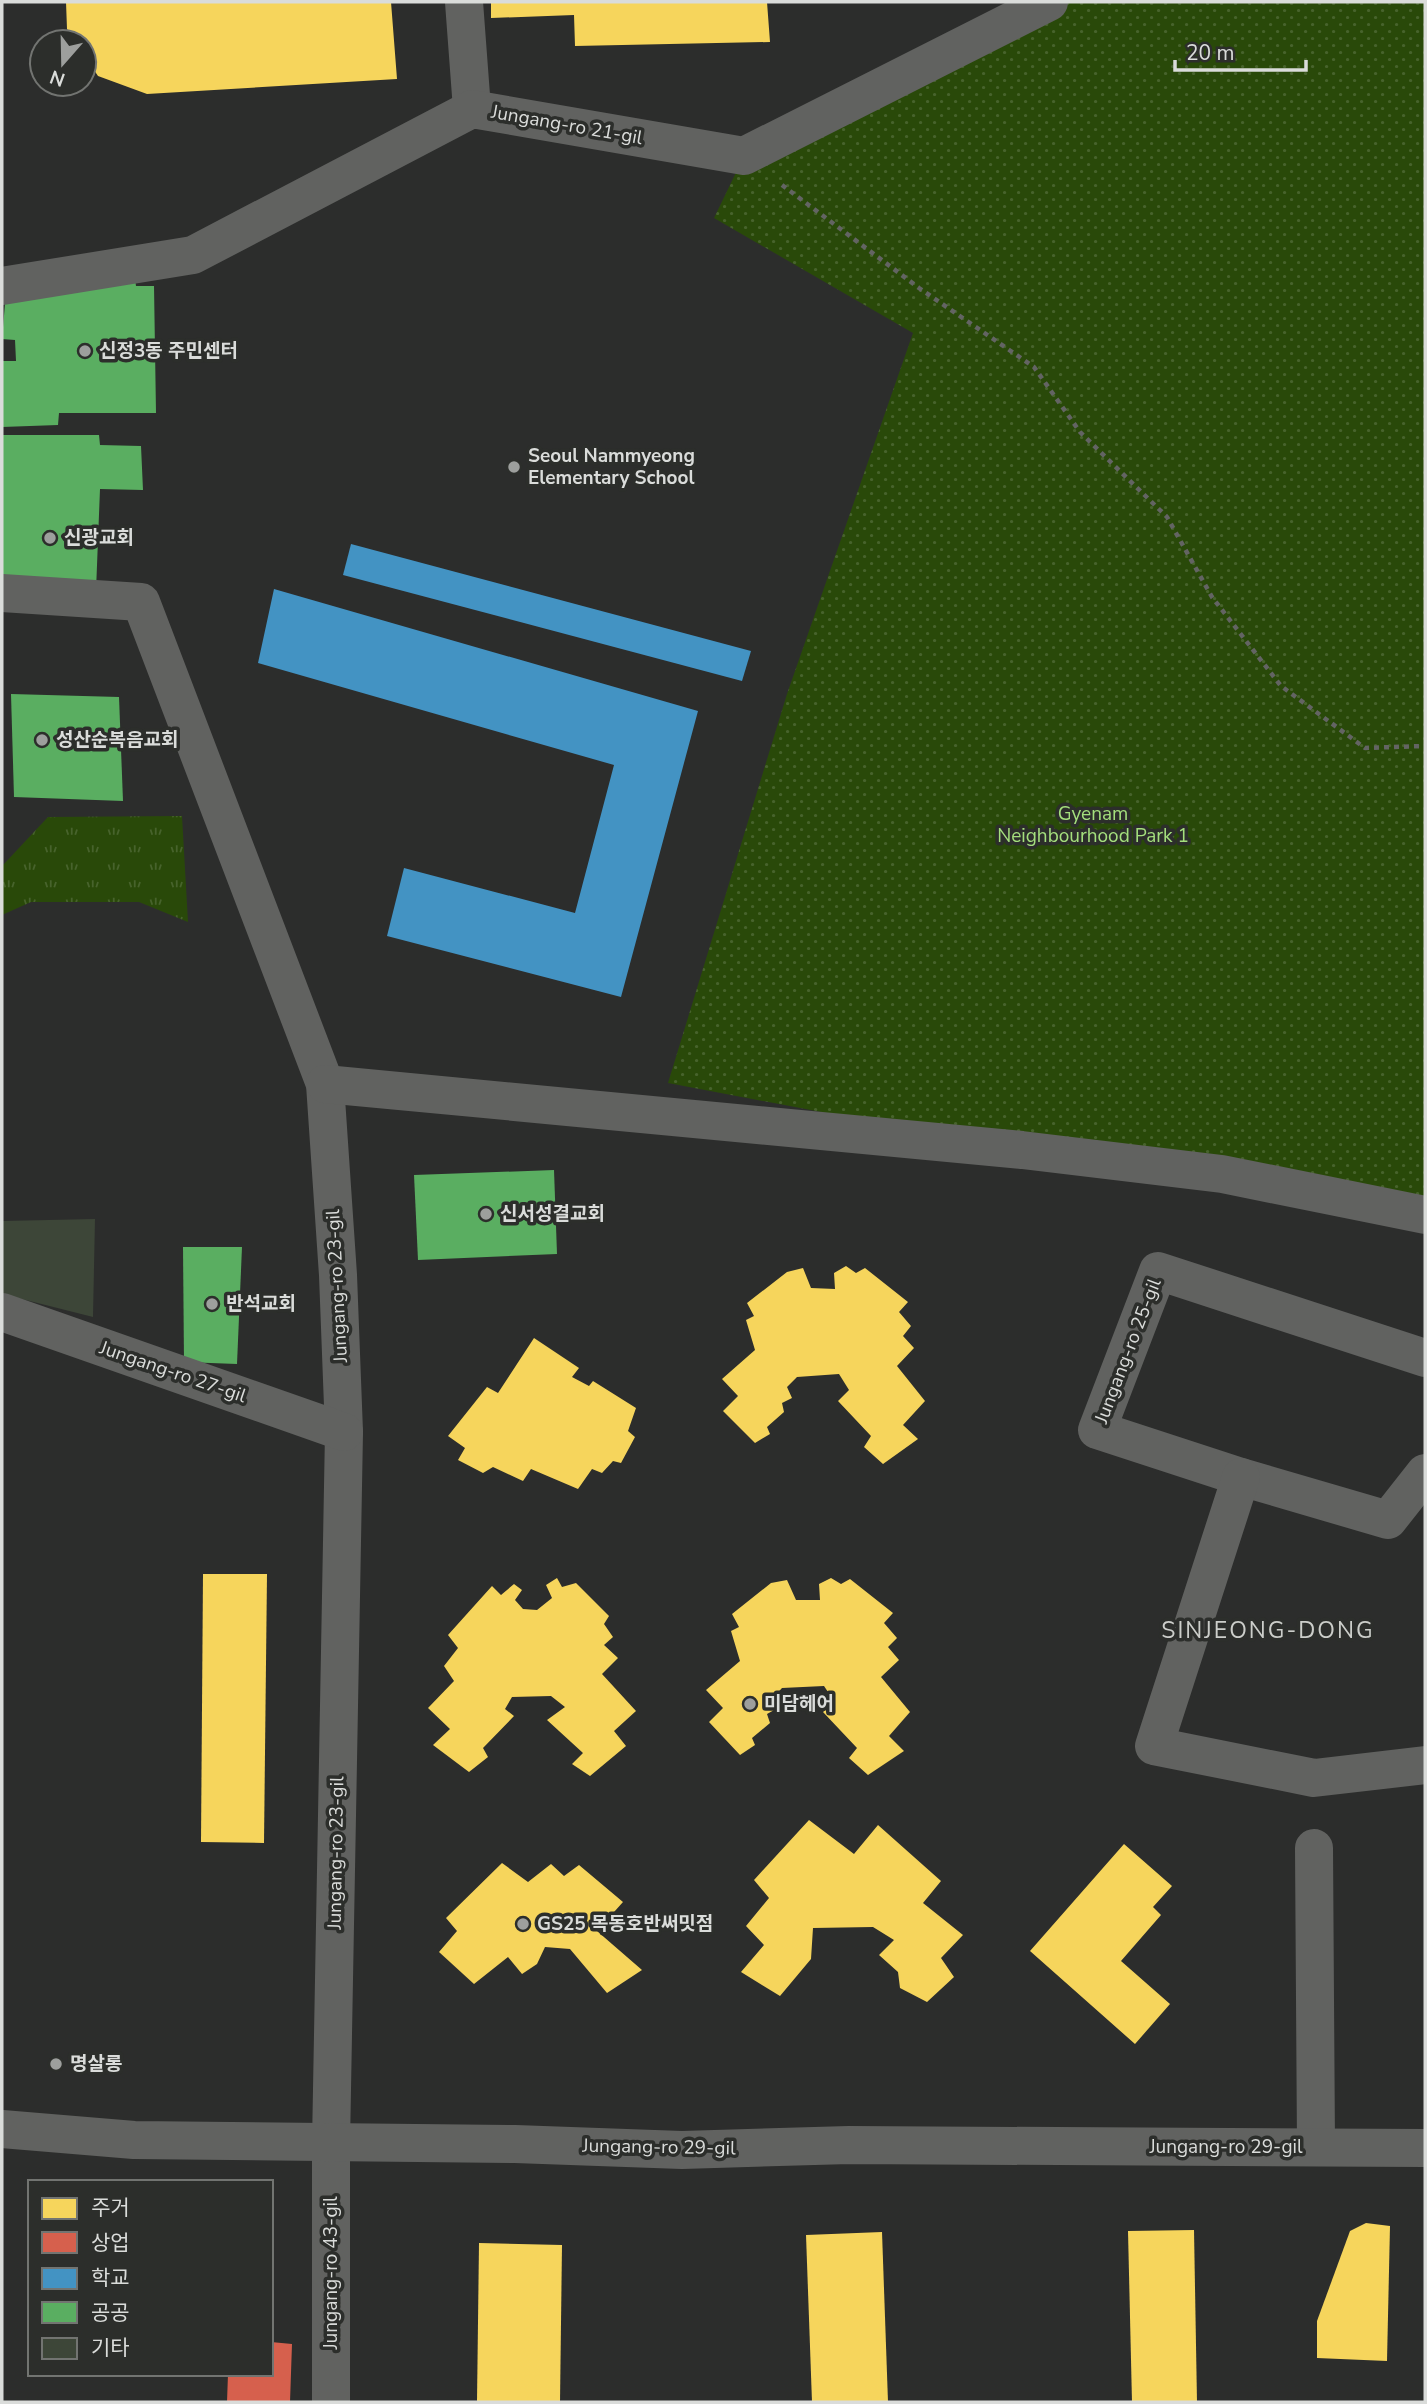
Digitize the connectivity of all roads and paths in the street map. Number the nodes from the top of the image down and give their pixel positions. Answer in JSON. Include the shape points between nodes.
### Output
{"nodes":[{"id":1,"x":464,"y":2,"type":"edge"},
{"id":2,"x":1049,"y":2,"type":"edge"},
{"id":3,"x":472,"y":109,"type":"junction"},
{"id":4,"x":744,"y":156,"type":"junction"},
{"id":5,"x":2,"y":286,"type":"edge"},
{"id":6,"x":2,"y":593,"type":"edge"},
{"id":7,"x":1425,"y":746,"type":"edge"},
{"id":8,"x":325,"y":1084,"type":"junction"},
{"id":9,"x":1425,"y":1215,"type":"edge"},
{"id":10,"x":2,"y":1312,"type":"edge"},
{"id":11,"x":1425,"y":1358,"type":"edge"},
{"id":12,"x":344,"y":1432,"type":"junction"},
{"id":13,"x":1425,"y":1473,"type":"edge"},
{"id":14,"x":1241,"y":1477,"type":"junction"},
{"id":15,"x":1425,"y":1765,"type":"edge"},
{"id":16,"x":1314,"y":1848,"type":"dead end"},
{"id":17,"x":2,"y":2129,"type":"edge"},
{"id":18,"x":331,"y":2144,"type":"junction"},
{"id":19,"x":1317,"y":2147,"type":"junction"},
{"id":20,"x":1425,"y":2148,"type":"edge"},
{"id":21,"x":331,"y":2402,"type":"edge"}],
"edges":[{"from":1,"to":3,"type":"street"},
{"from":2,"to":4,"type":"street"},
{"from":3,"to":4,"type":"street","name":"Jungang-ro 21-gil"},
{"from":3,"to":5,"type":"street","name":"Jungang-ro 21-gil","via":[[193,255]]},
{"from":4,"to":7,"type":"path","via":[[919,288],[1034,367],[1080,432],[1167,517],[1212,597],[1281,686],[1365,748]]},
{"from":6,"to":8,"type":"street","name":"Jungang-ro 23-gil","via":[[141,603]]},
{"from":8,"to":9,"type":"street","via":[[1009,1149],[1222,1174]]},
{"from":8,"to":12,"type":"street","name":"Jungang-ro 23-gil"},
{"from":10,"to":12,"type":"street","name":"Jungang-ro 27-gil"},
{"from":11,"to":14,"type":"street","name":"Jungang-ro 25-gil","via":[[1158,1271],[1097,1430]]},
{"from":12,"to":18,"type":"street","name":"Jungang-ro 23-gil"},
{"from":13,"to":14,"type":"street","name":"Jungang-ro 25-gil","via":[[1388,1520]]},
{"from":14,"to":15,"type":"street","via":[[1154,1746],[1314,1778]]},
{"from":16,"to":19,"type":"street","name":"Jungang-ro 29-gil"},
{"from":17,"to":18,"type":"street","name":"Jungang-ro 29-gil","via":[[134,2140]]},
{"from":18,"to":19,"type":"street","name":"Jungang-ro 29-gil","via":[[682,2150],[849,2145]]},
{"from":18,"to":21,"type":"street","name":"Jungang-ro 43-gil"},
{"from":19,"to":20,"type":"street","name":"Jungang-ro 29-gil"}]}
